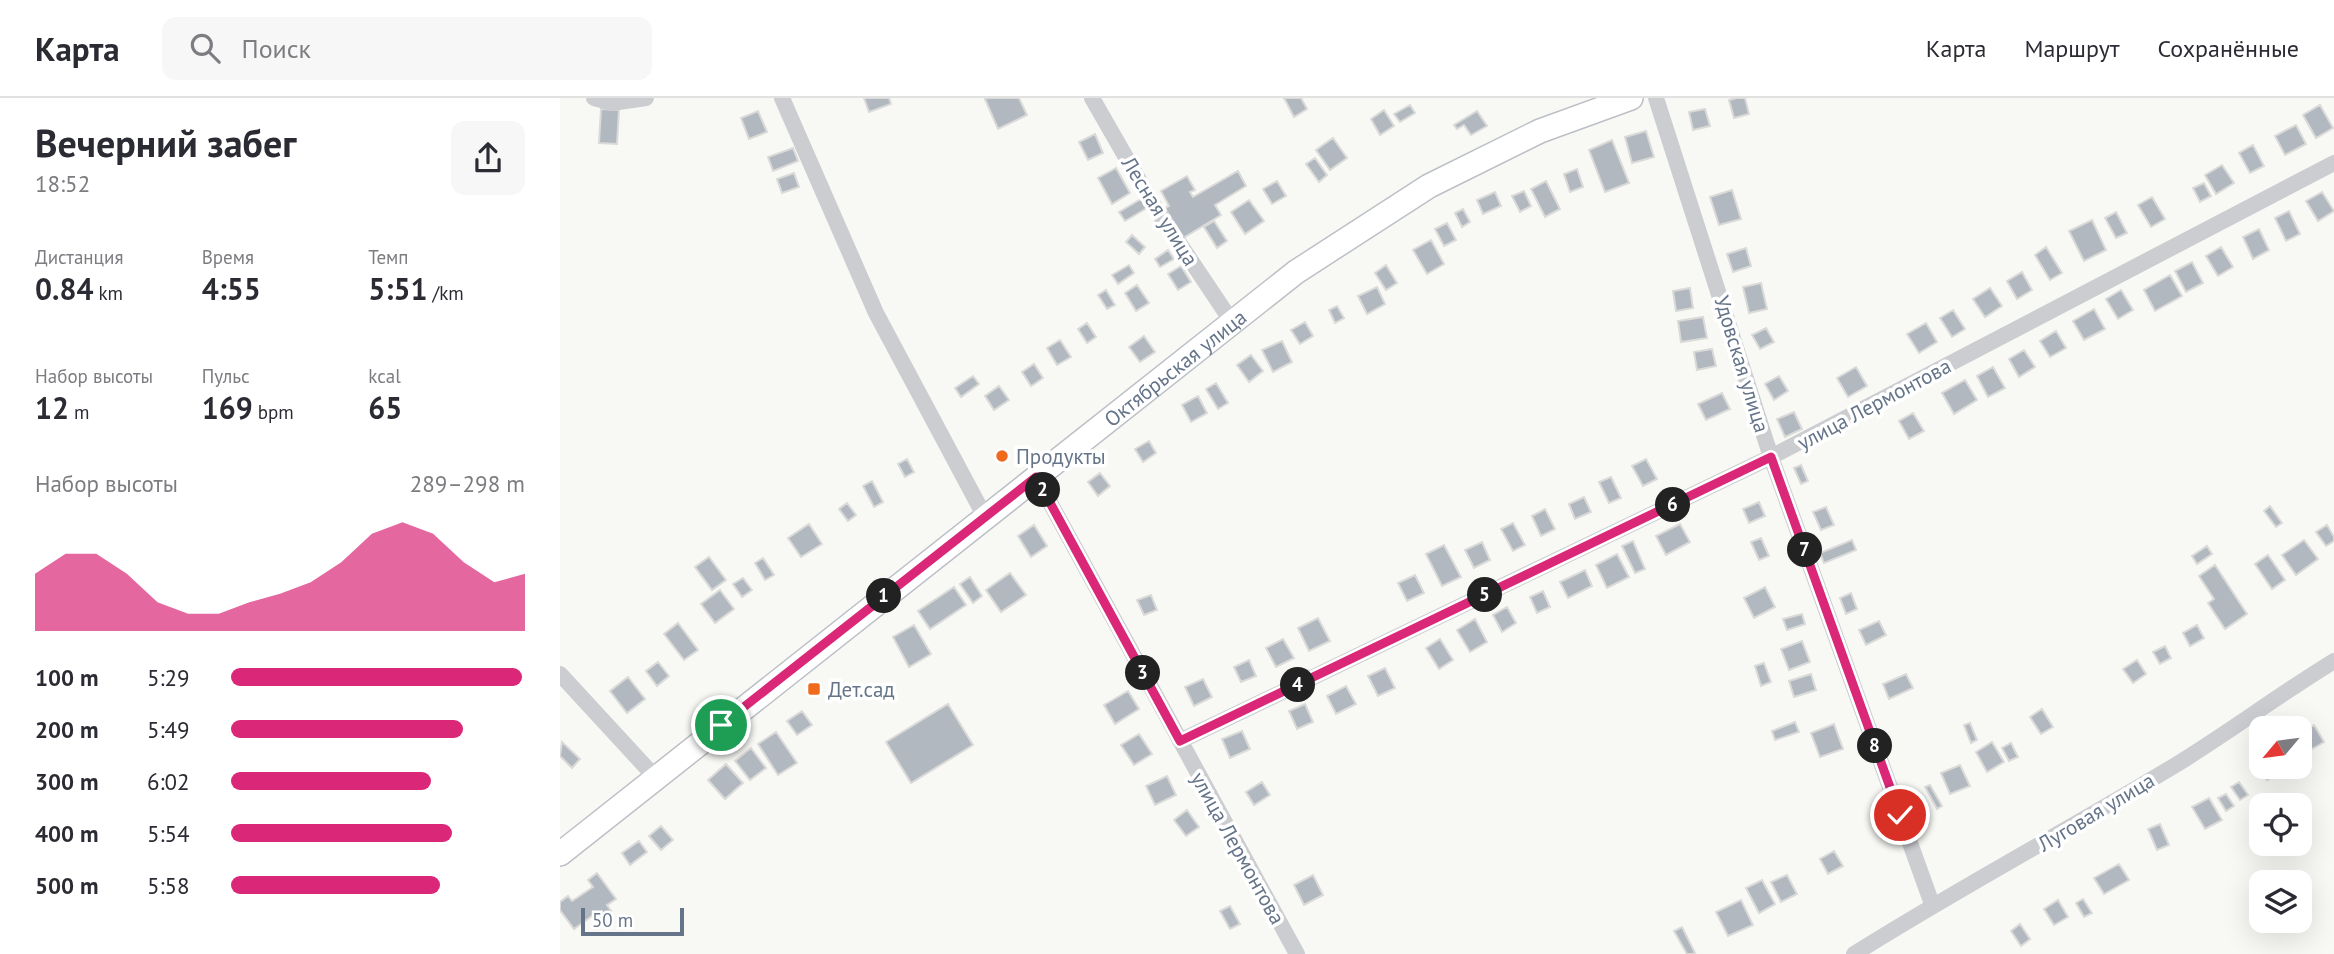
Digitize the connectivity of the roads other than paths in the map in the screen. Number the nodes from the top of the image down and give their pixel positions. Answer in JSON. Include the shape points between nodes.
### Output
{"nodes":[{"id":1,"x":594,"y":98,"type":"edge"},
{"id":2,"x":646,"y":98,"type":"edge"},
{"id":3,"x":782,"y":98,"type":"edge"},
{"id":4,"x":1092,"y":98,"type":"edge"},
{"id":5,"x":1631,"y":98,"type":"edge"},
{"id":6,"x":1656,"y":98,"type":"edge"},
{"id":7,"x":2334,"y":163,"type":"edge"},
{"id":8,"x":1232,"y":322,"type":"junction"},
{"id":9,"x":1771,"y":457,"type":"junction"},
{"id":10,"x":1036,"y":477,"type":"junction"},
{"id":11,"x":985,"y":517,"type":"junction"},
{"id":12,"x":2334,"y":661,"type":"edge"},
{"id":13,"x":560,"y":674,"type":"edge"},
{"id":14,"x":1180,"y":741,"type":"junction"},
{"id":15,"x":655,"y":777,"type":"junction"},
{"id":16,"x":560,"y":854,"type":"edge"},
{"id":17,"x":1933,"y":904,"type":"junction"},
{"id":18,"x":1297,"y":954,"type":"edge"},
{"id":19,"x":1854,"y":954,"type":"edge"}],
"edges":[{"from":1,"to":2,"type":"street","via":[[612,103]]},
{"from":3,"to":11,"type":"street","via":[[876,313]]},
{"from":4,"to":8,"type":"street","name":"Лесная улица","via":[[1151,201]]},
{"from":5,"to":8,"type":"street","name":"Октябрьская улица","via":[[1540,131],[1429,186],[1296,272]]},
{"from":6,"to":9,"type":"street","name":"Удовская улица"},
{"from":7,"to":9,"type":"street","name":"улица Лермонтова"},
{"from":8,"to":10,"type":"street","name":"Октябрьская улица"},
{"from":9,"to":14,"type":"street","name":"улица Лермонтова"},
{"from":9,"to":17,"type":"street","name":"Удовская улица"},
{"from":10,"to":11,"type":"street","name":"Октябрьская улица"},
{"from":10,"to":14,"type":"street","name":"улица Лермонтова"},
{"from":11,"to":15,"type":"street","name":"Октябрьская улица"},
{"from":12,"to":17,"type":"street","name":"Луговая улица","via":[[2178,764]]},
{"from":13,"to":15,"type":"street"},
{"from":14,"to":18,"type":"street","name":"улица Лермонтова"},
{"from":15,"to":16,"type":"street","name":"Октябрьская улица"},
{"from":17,"to":19,"type":"street","name":"Луговая улица"}]}
